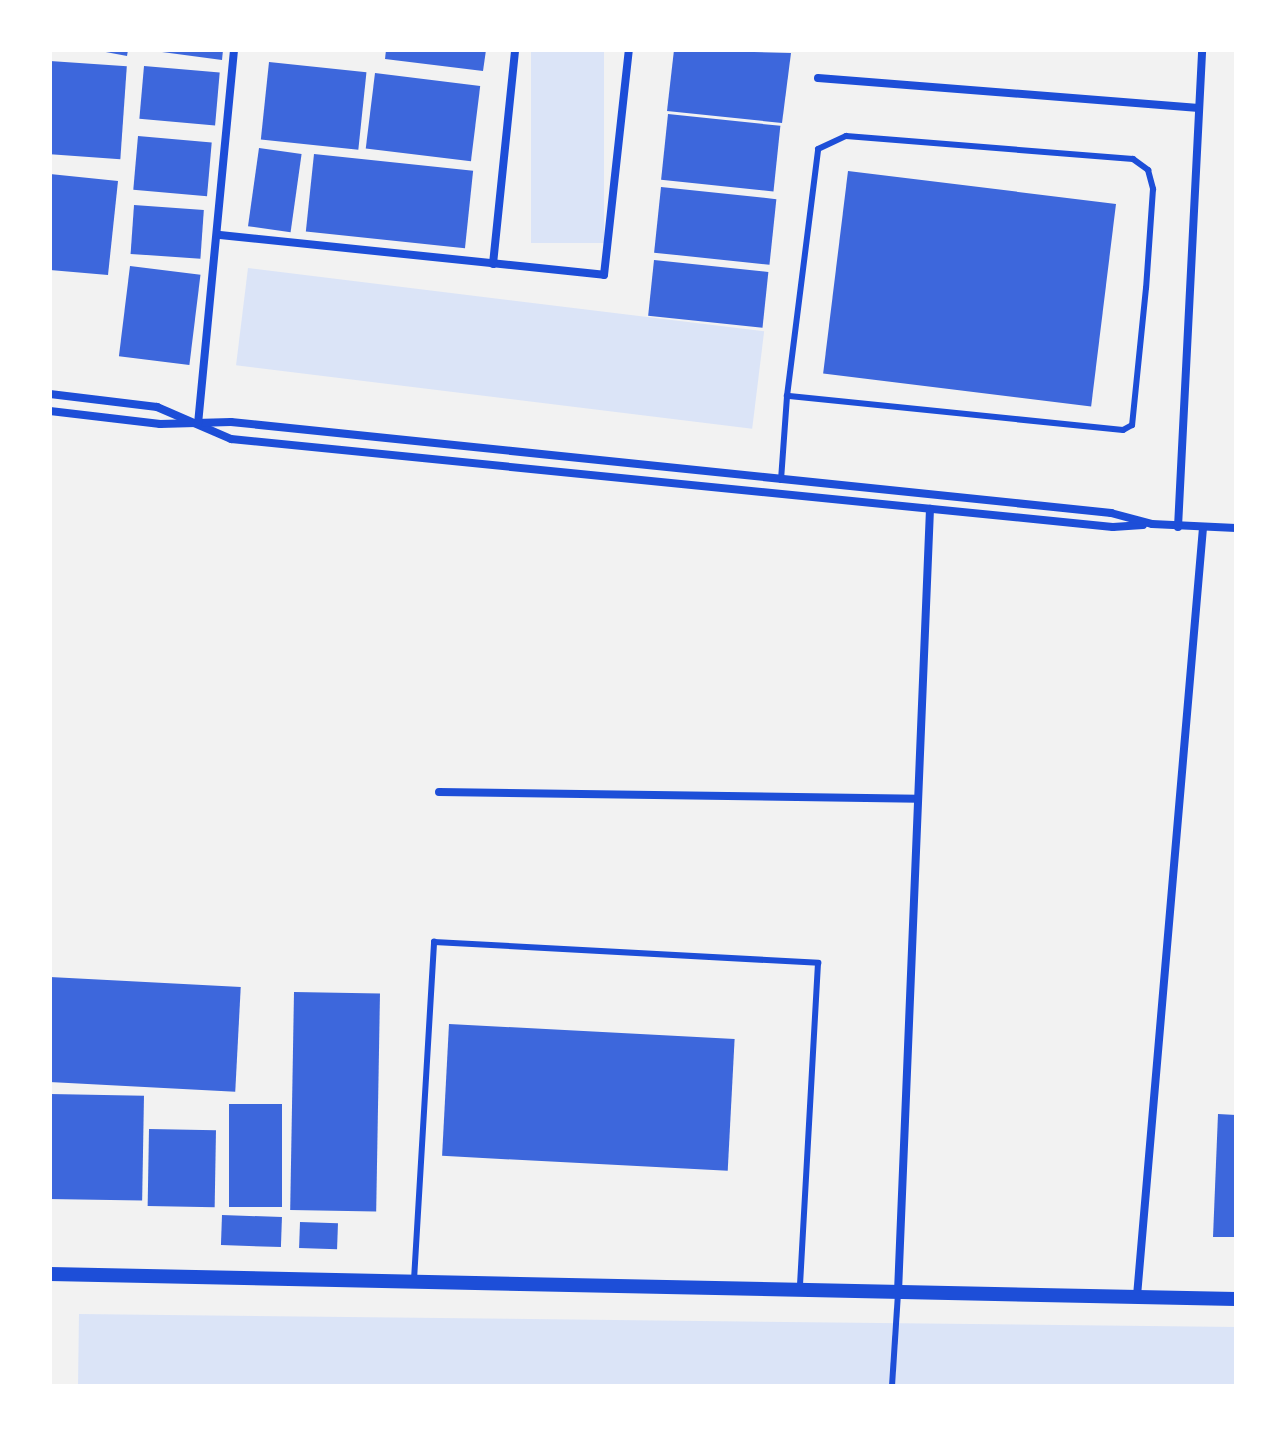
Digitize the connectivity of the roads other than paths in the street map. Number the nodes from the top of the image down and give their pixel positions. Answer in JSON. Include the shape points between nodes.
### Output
{"nodes":[{"id":1,"x":234,"y":50,"type":"edge"},
{"id":2,"x":515,"y":50,"type":"edge"},
{"id":3,"x":629,"y":50,"type":"edge"},
{"id":4,"x":1202,"y":50,"type":"edge"},
{"id":5,"x":818,"y":78,"type":"dead end"},
{"id":6,"x":1199,"y":108,"type":"junction"},
{"id":7,"x":220,"y":235,"type":"junction"},
{"id":8,"x":493,"y":264,"type":"junction"},
{"id":9,"x":50,"y":394,"type":"edge"},
{"id":10,"x":787,"y":396,"type":"junction"},
{"id":11,"x":50,"y":411,"type":"edge"},
{"id":12,"x":198,"y":424,"type":"junction"},
{"id":13,"x":781,"y":480,"type":"junction"},
{"id":14,"x":930,"y":509,"type":"junction"},
{"id":15,"x":1152,"y":524,"type":"junction"},
{"id":16,"x":1178,"y":527,"type":"junction"},
{"id":17,"x":1203,"y":528,"type":"junction"},
{"id":18,"x":1232,"y":529,"type":"edge"},
{"id":19,"x":1236,"y":538,"type":"edge"},
{"id":20,"x":439,"y":792,"type":"dead end"},
{"id":21,"x":918,"y":799,"type":"junction"},
{"id":22,"x":50,"y":1274,"type":"edge"},
{"id":23,"x":414,"y":1284,"type":"junction"},
{"id":24,"x":799,"y":1290,"type":"junction"},
{"id":25,"x":898,"y":1292,"type":"junction"},
{"id":26,"x":1137,"y":1296,"type":"junction"},
{"id":27,"x":1236,"y":1299,"type":"edge"},
{"id":28,"x":892,"y":1386,"type":"edge"}],
"edges":[{"from":1,"to":7,"type":"street"},
{"from":2,"to":8,"type":"street"},
{"from":3,"to":8,"type":"street","via":[[604,275]]},
{"from":4,"to":6,"type":"street"},
{"from":5,"to":6,"type":"street"},
{"from":6,"to":16,"type":"street"},
{"from":7,"to":8,"type":"street"},
{"from":7,"to":12,"type":"street"},
{"from":9,"to":12,"type":"street","via":[[157,407]]},
{"from":10,"to":10,"type":"lane","via":[[818,149],[829,141],[846,136],[1133,159],[1148,170],[1153,189],[1132,425],[1123,430]]},
{"from":10,"to":13,"type":"lane"},
{"from":11,"to":12,"type":"street"},
{"from":12,"to":13,"type":"street","via":[[231,422]]},
{"from":12,"to":14,"type":"street","via":[[231,439]]},
{"from":13,"to":15,"type":"street","via":[[1111,513]]},
{"from":14,"to":15,"type":"street","via":[[1113,527]]},
{"from":14,"to":21,"type":"street"},
{"from":15,"to":16,"type":"street"},
{"from":16,"to":17,"type":"street"},
{"from":17,"to":18,"type":"street"},
{"from":17,"to":26,"type":"street"},
{"from":18,"to":19,"type":"street"},
{"from":20,"to":21,"type":"street"},
{"from":21,"to":25,"type":"street"},
{"from":22,"to":23,"type":"street"},
{"from":23,"to":24,"type":"street"},
{"from":23,"to":24,"type":"lane","via":[[434,942],[818,963]]},
{"from":24,"to":25,"type":"street"},
{"from":25,"to":26,"type":"street"},
{"from":25,"to":28,"type":"lane"},
{"from":26,"to":27,"type":"street"}]}
